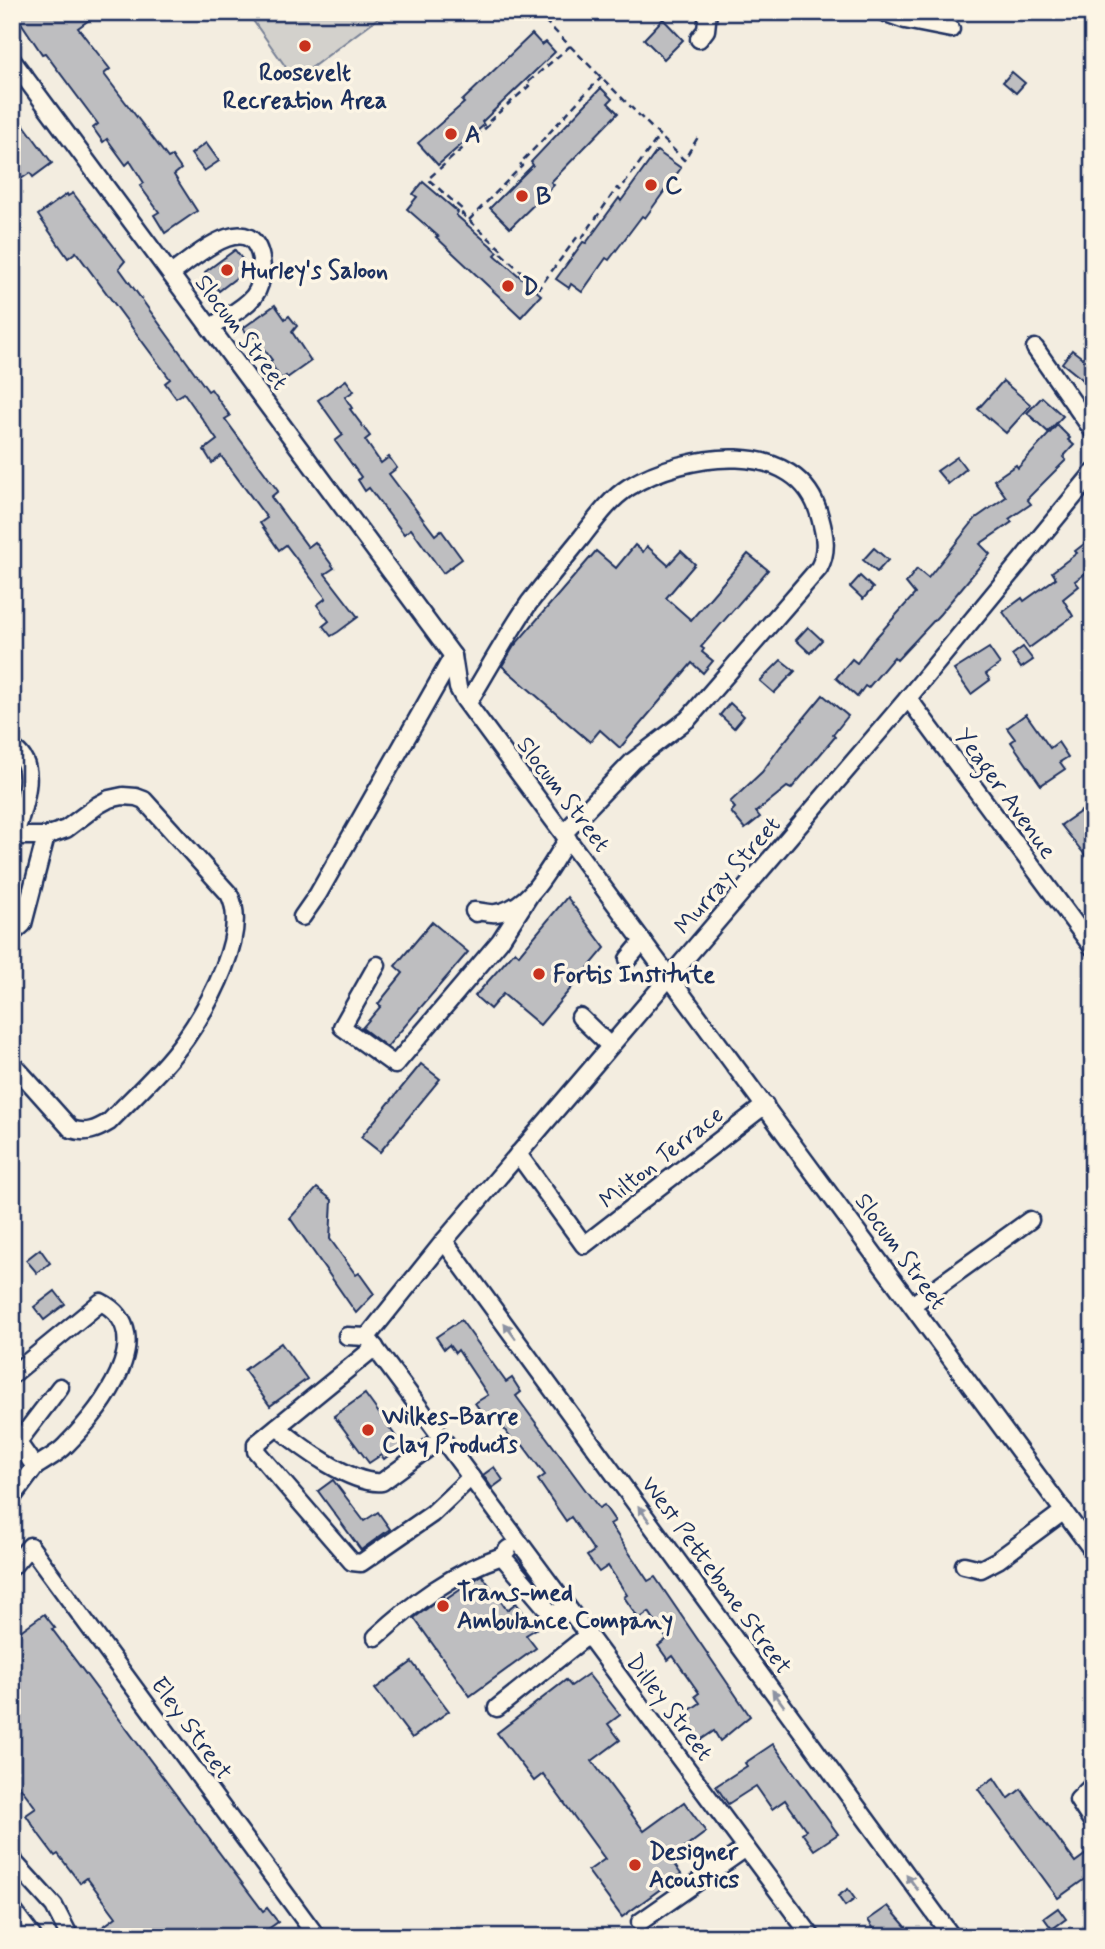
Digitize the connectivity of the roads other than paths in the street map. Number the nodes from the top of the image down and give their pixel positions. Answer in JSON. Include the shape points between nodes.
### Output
{"nodes":[{"id":1,"x":708,"y":12,"type":"edge"},
{"id":2,"x":883,"y":12,"type":"edge"},
{"id":3,"x":951,"y":29,"type":"dead end"},
{"id":4,"x":699,"y":39,"type":"dead end"},
{"id":5,"x":12,"y":60,"type":"edge"},
{"id":6,"x":171,"y":274,"type":"junction"},
{"id":7,"x":210,"y":328,"type":"junction"},
{"id":8,"x":1035,"y":348,"type":"dead end"},
{"id":9,"x":1093,"y":431,"type":"edge"},
{"id":10,"x":1093,"y":473,"type":"edge"},
{"id":11,"x":453,"y":656,"type":"junction"},
{"id":12,"x":908,"y":698,"type":"junction"},
{"id":13,"x":468,"y":703,"type":"junction"},
{"id":14,"x":12,"y":748,"type":"edge"},
{"id":15,"x":14,"y":836,"type":"edge"},
{"id":16,"x":46,"y":836,"type":"junction"},
{"id":17,"x":566,"y":836,"type":"junction"},
{"id":18,"x":529,"y":896,"type":"junction"},
{"id":19,"x":476,"y":913,"type":"dead end"},
{"id":20,"x":302,"y":918,"type":"dead end"},
{"id":21,"x":12,"y":934,"type":"edge"},
{"id":22,"x":643,"y":941,"type":"junction"},
{"id":23,"x":1093,"y":948,"type":"edge"},
{"id":24,"x":628,"y":960,"type":"dead end"},
{"id":25,"x":377,"y":965,"type":"dead end"},
{"id":26,"x":669,"y":976,"type":"junction"},
{"id":27,"x":580,"y":1017,"type":"dead end"},
{"id":28,"x":610,"y":1045,"type":"junction"},
{"id":29,"x":12,"y":1063,"type":"edge"},
{"id":30,"x":765,"y":1105,"type":"junction"},
{"id":31,"x":518,"y":1154,"type":"junction"},
{"id":32,"x":1030,"y":1220,"type":"dead end"},
{"id":33,"x":444,"y":1241,"type":"junction"},
{"id":34,"x":912,"y":1305,"type":"junction"},
{"id":35,"x":347,"y":1335,"type":"dead end"},
{"id":36,"x":371,"y":1342,"type":"junction"},
{"id":37,"x":12,"y":1375,"type":"edge"},
{"id":38,"x":60,"y":1387,"type":"dead end"},
{"id":39,"x":277,"y":1427,"type":"junction"},
{"id":40,"x":15,"y":1438,"type":"edge"},
{"id":41,"x":442,"y":1438,"type":"junction"},
{"id":42,"x":36,"y":1467,"type":"junction"},
{"id":43,"x":471,"y":1477,"type":"junction"},
{"id":44,"x":12,"y":1498,"type":"edge"},
{"id":45,"x":1064,"y":1511,"type":"junction"},
{"id":46,"x":517,"y":1539,"type":"junction"},
{"id":47,"x":1093,"y":1551,"type":"edge"},
{"id":48,"x":502,"y":1556,"type":"junction"},
{"id":49,"x":964,"y":1565,"type":"dead end"},
{"id":50,"x":12,"y":1567,"type":"edge"},
{"id":51,"x":567,"y":1606,"type":"junction"},
{"id":52,"x":588,"y":1634,"type":"junction"},
{"id":53,"x":376,"y":1637,"type":"dead end"},
{"id":54,"x":497,"y":1709,"type":"dead end"},
{"id":55,"x":1093,"y":1785,"type":"edge"},
{"id":56,"x":1093,"y":1823,"type":"edge"},
{"id":57,"x":746,"y":1848,"type":"junction"},
{"id":58,"x":12,"y":1856,"type":"edge"},
{"id":59,"x":12,"y":1909,"type":"edge"},
{"id":60,"x":640,"y":1922,"type":"dead end"},
{"id":61,"x":33,"y":1937,"type":"edge"},
{"id":62,"x":70,"y":1937,"type":"edge"},
{"id":63,"x":317,"y":1937,"type":"edge"},
{"id":64,"x":812,"y":1937,"type":"edge"},
{"id":65,"x":952,"y":1937,"type":"edge"}],
"edges":[{"from":1,"to":4,"type":"street","via":[[706,30]]},
{"from":2,"to":3,"type":"street"},
{"from":5,"to":6,"type":"street","name":"Slocum Street"},
{"from":6,"to":7,"type":"street","name":"Slocum Street"},
{"from":6,"to":7,"type":"street","via":[[224,238],[243,237],[256,245],[262,265],[259,288],[238,310]]},
{"from":7,"to":11,"type":"street","name":"Slocum Street"},
{"from":8,"to":9,"type":"street"},
{"from":10,"to":12,"type":"street","name":"Murray Street"},
{"from":11,"to":13,"type":"street","name":"Slocum Street","via":[[458,688]]},
{"from":11,"to":20,"type":"street"},
{"from":12,"to":23,"type":"street","name":"Yeager Avenue"},
{"from":12,"to":26,"type":"street","name":"Murray Street"},
{"from":13,"to":17,"type":"street","name":"Slocum Street"},
{"from":13,"to":17,"type":"street","via":[[529,604],[601,513],[629,487],[687,462],[742,458],[784,471],[811,496],[821,519],[825,548],[819,568],[688,719],[633,761]]},
{"from":14,"to":15,"type":"street","via":[[24,758],[28,774]]},
{"from":15,"to":16,"type":"street"},
{"from":16,"to":21,"type":"street","via":[[23,924]]},
{"from":16,"to":29,"type":"street","via":[[66,829],[109,799],[144,800],[229,894],[235,905],[236,931],[210,998],[185,1039],[109,1122],[80,1132],[71,1129]]},
{"from":17,"to":18,"type":"street"},
{"from":17,"to":22,"type":"street","name":"Slocum Street"},
{"from":18,"to":19,"type":"street","via":[[496,913]]},
{"from":18,"to":25,"type":"street","via":[[500,941],[395,1065],[342,1027]]},
{"from":22,"to":24,"type":"street"},
{"from":22,"to":26,"type":"street","name":"Slocum Street"},
{"from":26,"to":28,"type":"street","name":"Murray Street"},
{"from":26,"to":30,"type":"street","name":"Slocum Street"},
{"from":27,"to":28,"type":"street"},
{"from":28,"to":31,"type":"street","name":"Murray Street"},
{"from":30,"to":31,"type":"street","name":"Milton Terrace","via":[[584,1245]]},
{"from":30,"to":34,"type":"street","name":"Slocum Street"},
{"from":31,"to":33,"type":"street","name":"Murray Street"},
{"from":32,"to":34,"type":"street"},
{"from":33,"to":36,"type":"street","name":"Murray Street","via":[[395,1291]]},
{"from":65,"to":33,"type":"street","name":"West Pettebone Street","one_way":true},
{"from":34,"to":45,"type":"street","name":"Slocum Street"},
{"from":35,"to":36,"type":"street"},
{"from":36,"to":39,"type":"street","name":"Murray Street"},
{"from":36,"to":41,"type":"street","name":"Dilley Street"},
{"from":37,"to":42,"type":"street","via":[[101,1302],[113,1309],[124,1327],[126,1354],[113,1387],[65,1447]]},
{"from":38,"to":40,"type":"street"},
{"from":39,"to":41,"type":"street","via":[[308,1453],[370,1483],[382,1482]]},
{"from":39,"to":43,"type":"street","name":"Murray Street","via":[[256,1444],[256,1451],[352,1562],[361,1563],[432,1514]]},
{"from":40,"to":42,"type":"street"},
{"from":41,"to":43,"type":"street","name":"Dilley Street"},
{"from":42,"to":44,"type":"street"},
{"from":43,"to":46,"type":"street","name":"Dilley Street"},
{"from":45,"to":47,"type":"street","name":"Slocum Street"},
{"from":45,"to":49,"type":"street","via":[[998,1560],[981,1569]]},
{"from":46,"to":48,"type":"street"},
{"from":46,"to":51,"type":"street","name":"Dilley Street"},
{"from":48,"to":51,"type":"street","via":[[553,1616]]},
{"from":48,"to":53,"type":"street","via":[[476,1564],[443,1584]]},
{"from":50,"to":63,"type":"street","name":"Eley Street","via":[[30,1546]]},
{"from":51,"to":52,"type":"street","name":"Dilley Street"},
{"from":52,"to":54,"type":"street"},
{"from":52,"to":57,"type":"street","name":"Dilley Street"},
{"from":55,"to":56,"type":"street","via":[[1078,1800]]},
{"from":57,"to":60,"type":"street"},
{"from":57,"to":64,"type":"street","name":"Dilley Street"},
{"from":58,"to":62,"type":"street","via":[[54,1906]]},
{"from":59,"to":61,"type":"street"}]}
